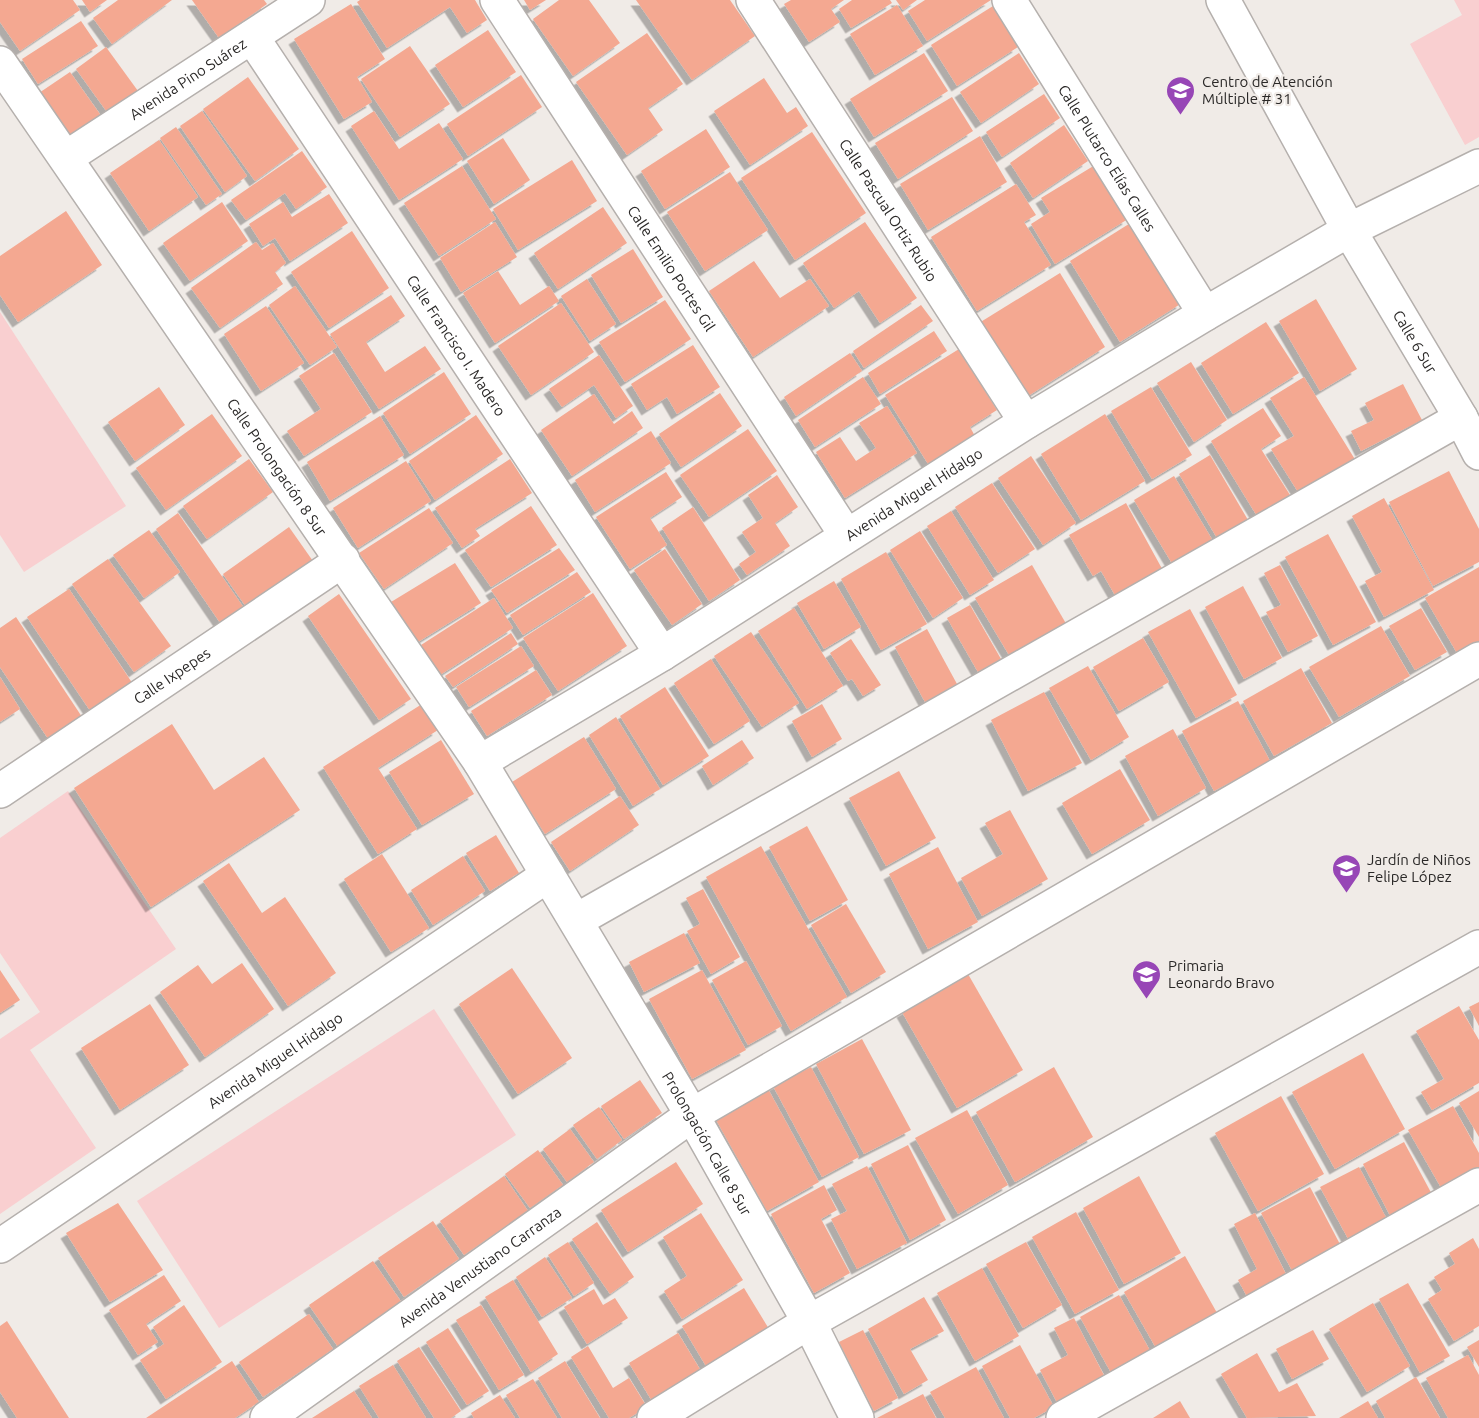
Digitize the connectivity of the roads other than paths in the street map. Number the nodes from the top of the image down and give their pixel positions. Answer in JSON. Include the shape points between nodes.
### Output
{"nodes":[{"id":1,"x":308,"y":0,"type":"edge"},
{"id":2,"x":497,"y":0,"type":"edge"},
{"id":3,"x":753,"y":0,"type":"edge"},
{"id":4,"x":1009,"y":0,"type":"edge"},
{"id":5,"x":1223,"y":0,"type":"edge"},
{"id":6,"x":252,"y":37,"type":"junction"},
{"id":7,"x":4,"y":80,"type":"edge"},
{"id":8,"x":67,"y":157,"type":"junction"},
{"id":9,"x":1479,"y":166,"type":"edge"},
{"id":10,"x":1349,"y":230,"type":"junction"},
{"id":11,"x":1205,"y":314,"type":"junction"},
{"id":12,"x":1461,"y":417,"type":"junction"},
{"id":13,"x":1026,"y":422,"type":"junction"},
{"id":14,"x":1479,"y":453,"type":"edge"},
{"id":15,"x":846,"y":535,"type":"junction"},
{"id":16,"x":343,"y":560,"type":"junction"},
{"id":17,"x":662,"y":654,"type":"junction"},
{"id":18,"x":1479,"y":658,"type":"edge"},
{"id":19,"x":480,"y":762,"type":"junction"},
{"id":20,"x":0,"y":791,"type":"edge"},
{"id":21,"x":548,"y":875,"type":"junction"},
{"id":22,"x":577,"y":920,"type":"junction"},
{"id":23,"x":1479,"y":947,"type":"edge"},
{"id":24,"x":692,"y":1114,"type":"junction"},
{"id":25,"x":1479,"y":1185,"type":"edge"},
{"id":26,"x":0,"y":1246,"type":"edge"},
{"id":27,"x":809,"y":1322,"type":"junction"},
{"id":28,"x":267,"y":1418,"type":"edge"},
{"id":29,"x":654,"y":1418,"type":"edge"},
{"id":30,"x":857,"y":1418,"type":"edge"},
{"id":31,"x":1063,"y":1418,"type":"edge"}],
"edges":[{"from":1,"to":6,"type":"street","name":"Avenida Pino Suárez"},
{"from":2,"to":15,"type":"street","name":"Calle Emilio Portes Gil"},
{"from":3,"to":13,"type":"street","name":"Calle Pascual Ortiz Rubio"},
{"from":4,"to":11,"type":"street","name":"Calle Plutarco Elías Calles"},
{"from":5,"to":10,"type":"street","name":"Calle 6 Sur"},
{"from":6,"to":8,"type":"street","name":"Avenida Pino Suárez"},
{"from":6,"to":17,"type":"street","name":"Calle Francisco I. Madero"},
{"from":7,"to":8,"type":"street","name":"Calle Prolongación 8 Sur"},
{"from":8,"to":16,"type":"street","name":"Calle Prolongación 8 Sur"},
{"from":9,"to":10,"type":"street","name":"Avenida Miguel Hidalgo"},
{"from":10,"to":11,"type":"street","name":"Avenida Miguel Hidalgo"},
{"from":10,"to":12,"type":"street","name":"Calle 6 Sur"},
{"from":11,"to":13,"type":"street","name":"Avenida Miguel Hidalgo"},
{"from":12,"to":14,"type":"street","name":"Calle 6 Sur"},
{"from":12,"to":22,"type":"street"},
{"from":13,"to":15,"type":"street","name":"Avenida Miguel Hidalgo"},
{"from":15,"to":17,"type":"street","name":"Avenida Miguel Hidalgo"},
{"from":16,"to":19,"type":"street","name":"Calle Prolongación 8 Sur"},
{"from":16,"to":20,"type":"street","name":"Calle Ixpepes"},
{"from":17,"to":19,"type":"street","name":"Avenida Miguel Hidalgo"},
{"from":18,"to":24,"type":"street","name":"Avenida Venustiano Carranza"},
{"from":19,"to":21,"type":"street","name":"Calle Prolongación 8 Sur"},
{"from":21,"to":22,"type":"street","name":"Prolongación Calle 8 Sur"},
{"from":21,"to":26,"type":"street","name":"Avenida Miguel Hidalgo"},
{"from":22,"to":24,"type":"street","name":"Prolongación Calle 8 Sur"},
{"from":23,"to":27,"type":"street"},
{"from":24,"to":27,"type":"street","name":"Prolongación Calle 8 Sur"},
{"from":24,"to":28,"type":"street","name":"Avenida Venustiano Carranza"},
{"from":25,"to":31,"type":"street"},
{"from":27,"to":29,"type":"street"},
{"from":27,"to":30,"type":"street","name":"Prolongación Calle 8 Sur"}]}
